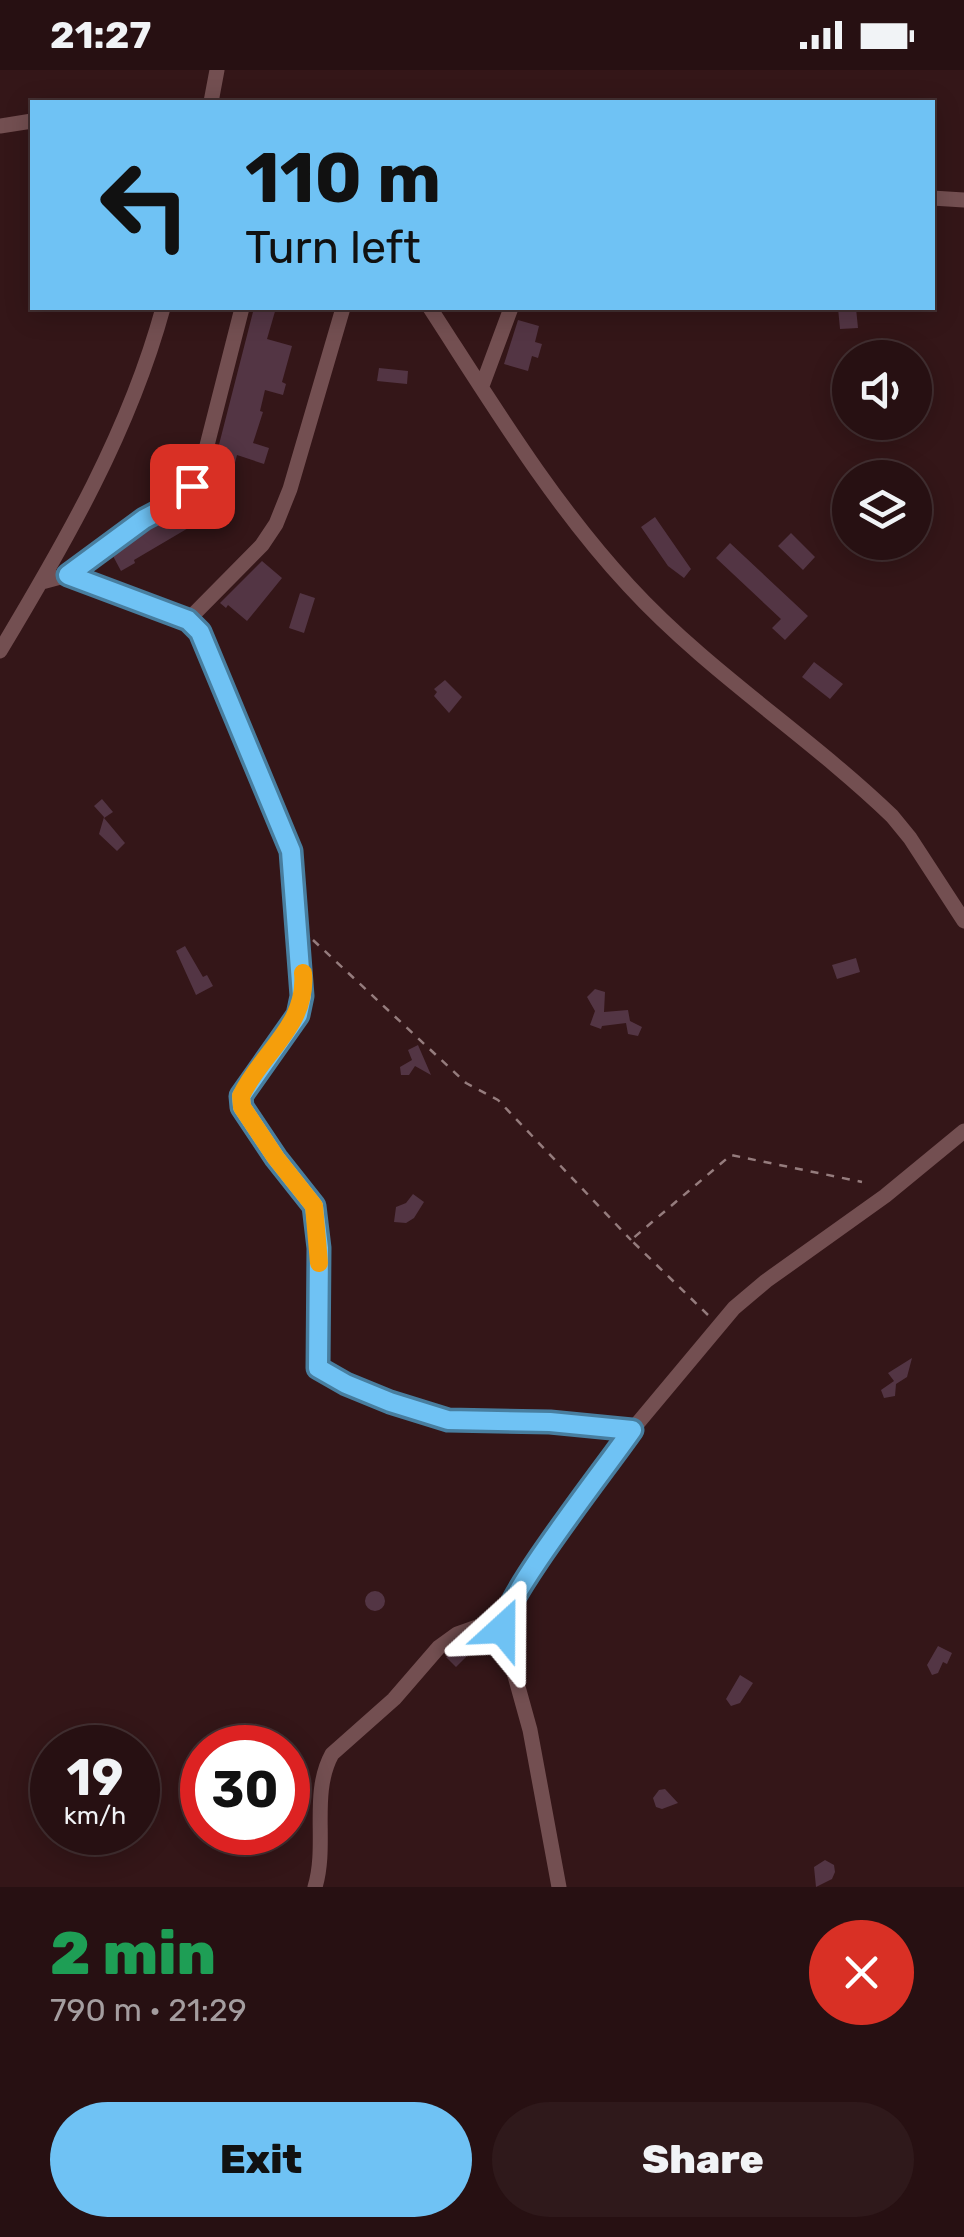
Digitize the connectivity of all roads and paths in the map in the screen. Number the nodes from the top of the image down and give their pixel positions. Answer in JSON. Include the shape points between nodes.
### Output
{"nodes":[{"id":1,"x":217,"y":70,"type":"edge"},
{"id":2,"x":216,"y":100,"type":"edge"},
{"id":3,"x":30,"y":121,"type":"edge"},
{"id":4,"x":0,"y":126,"type":"edge"},
{"id":5,"x":935,"y":198,"type":"edge"},
{"id":6,"x":964,"y":200,"type":"edge"},
{"id":7,"x":162,"y":310,"type":"edge"},
{"id":8,"x":241,"y":310,"type":"edge"},
{"id":9,"x":342,"y":310,"type":"edge"},
{"id":10,"x":431,"y":310,"type":"edge"},
{"id":11,"x":510,"y":310,"type":"edge"},
{"id":12,"x":482,"y":386,"type":"junction"},
{"id":13,"x":68,"y":575,"type":"junction"},
{"id":14,"x":42,"y":582,"type":"junction"},
{"id":15,"x":188,"y":620,"type":"junction"},
{"id":16,"x":0,"y":651,"type":"edge"},
{"id":17,"x":964,"y":921,"type":"edge"},
{"id":18,"x":298,"y":927,"type":"junction"},
{"id":19,"x":964,"y":1130,"type":"edge"},
{"id":20,"x":862,"y":1182,"type":"dead end"},
{"id":21,"x":631,"y":1240,"type":"junction"},
{"id":22,"x":709,"y":1316,"type":"dead end"},
{"id":23,"x":632,"y":1430,"type":"junction"},
{"id":24,"x":502,"y":1618,"type":"junction"},
{"id":25,"x":315,"y":1887,"type":"edge"},
{"id":26,"x":559,"y":1887,"type":"edge"}],
"edges":[{"from":1,"to":2,"type":"street"},
{"from":3,"to":4,"type":"street"},
{"from":5,"to":6,"type":"street"},
{"from":7,"to":14,"type":"street","via":[[124,424]]},
{"from":8,"to":13,"type":"street","via":[[192,486]]},
{"from":9,"to":15,"type":"street","via":[[276,524]]},
{"from":10,"to":12,"type":"street"},
{"from":11,"to":12,"type":"street"},
{"from":12,"to":17,"type":"street","via":[[628,585],[892,816]]},
{"from":13,"to":14,"type":"street"},
{"from":13,"to":15,"type":"street"},
{"from":14,"to":16,"type":"street"},
{"from":15,"to":18,"type":"street","via":[[206,646],[291,851]]},
{"from":18,"to":21,"type":"path","via":[[466,1083],[498,1100]]},
{"from":18,"to":23,"type":"street","via":[[304,982],[298,1015],[241,1096],[242,1107],[314,1206],[318,1368],[448,1420]]},
{"from":19,"to":23,"type":"street","via":[[734,1308]]},
{"from":20,"to":21,"type":"path","via":[[731,1155]]},
{"from":21,"to":22,"type":"path"},
{"from":23,"to":24,"type":"street"},
{"from":24,"to":25,"type":"street","via":[[439,1647],[332,1754],[323,1782]]},
{"from":24,"to":26,"type":"street"}]}
